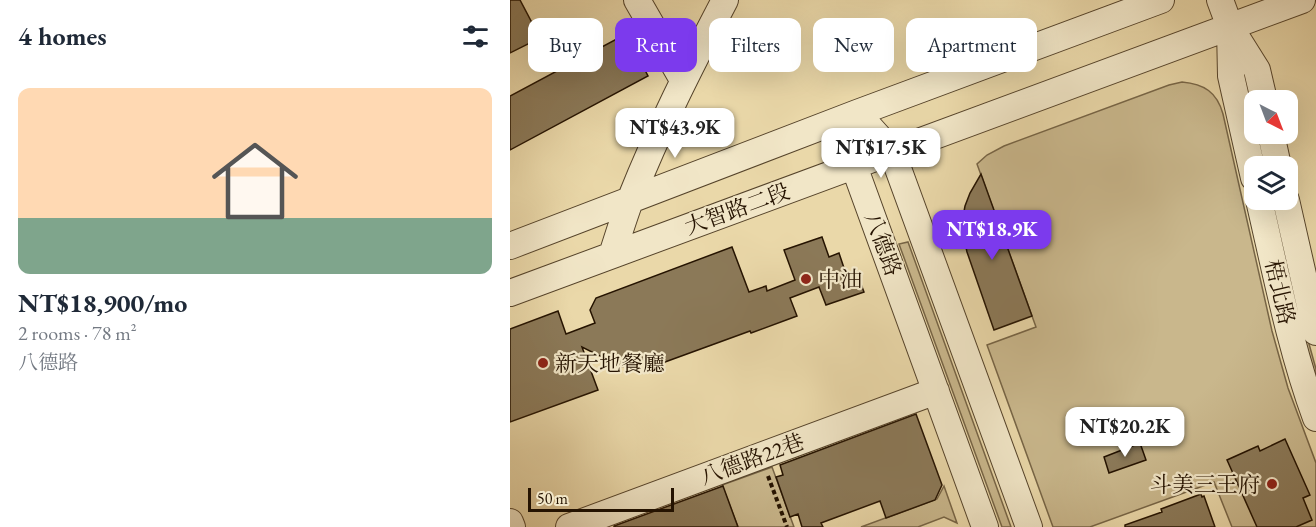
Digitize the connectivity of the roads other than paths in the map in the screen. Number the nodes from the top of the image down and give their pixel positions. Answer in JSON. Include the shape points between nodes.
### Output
{"nodes":[{"id":1,"x":637,"y":0,"type":"edge"},
{"id":2,"x":725,"y":0,"type":"edge"},
{"id":3,"x":1161,"y":0,"type":"edge"},
{"id":4,"x":1220,"y":0,"type":"edge"},
{"id":5,"x":1302,"y":0,"type":"edge"},
{"id":6,"x":1230,"y":27,"type":"junction"},
{"id":7,"x":683,"y":80,"type":"junction"},
{"id":8,"x":1261,"y":90,"type":"edge"},
{"id":9,"x":856,"y":113,"type":"junction"},
{"id":10,"x":892,"y":152,"type":"junction"},
{"id":11,"x":1249,"y":156,"type":"edge"},
{"id":12,"x":854,"y":166,"type":"junction"},
{"id":13,"x":630,"y":200,"type":"junction"},
{"id":14,"x":1261,"y":210,"type":"edge"},
{"id":15,"x":1288,"y":210,"type":"edge"},
{"id":16,"x":510,"y":246,"type":"edge"},
{"id":17,"x":612,"y":255,"type":"junction"},
{"id":18,"x":510,"y":293,"type":"edge"},
{"id":19,"x":1316,"y":332,"type":"edge"},
{"id":20,"x":936,"y":391,"type":"junction"},
{"id":21,"x":1316,"y":418,"type":"edge"},
{"id":22,"x":510,"y":522,"type":"edge"},
{"id":23,"x":512,"y":527,"type":"edge"},
{"id":24,"x":569,"y":527,"type":"edge"},
{"id":25,"x":985,"y":527,"type":"edge"},
{"id":26,"x":1029,"y":527,"type":"edge"}],
"edges":[{"from":1,"to":7,"type":"street"},
{"from":2,"to":7,"type":"street"},
{"from":3,"to":9,"type":"street","name":"大智路二段"},
{"from":4,"to":6,"type":"street"},
{"from":5,"to":6,"type":"street","name":"大智路二段"},
{"from":6,"to":8,"type":"street","via":[[1257,70]]},
{"from":6,"to":10,"type":"street","name":"大智路二段"},
{"from":6,"to":11,"type":"street","via":[[1231,76]]},
{"from":7,"to":13,"type":"street"},
{"from":9,"to":10,"type":"street","name":"八德路"},
{"from":9,"to":12,"type":"street","name":"八德路"},
{"from":9,"to":13,"type":"street","name":"大智路二段"},
{"from":10,"to":12,"type":"street","name":"大智路二段"},
{"from":10,"to":26,"type":"street","name":"八德路"},
{"from":12,"to":17,"type":"street","name":"大智路二段"},
{"from":12,"to":20,"type":"street","name":"八德路"},
{"from":13,"to":16,"type":"street","name":"大智路二段"},
{"from":13,"to":17,"type":"street"},
{"from":14,"to":21,"type":"street","name":"梧北路","via":[[1288,327]]},
{"from":15,"to":19,"type":"street","name":"梧北路"},
{"from":17,"to":18,"type":"street","name":"大智路二段"},
{"from":20,"to":24,"type":"street","name":"八德路22巷"},
{"from":20,"to":25,"type":"street","name":"八德路"},
{"from":22,"to":23,"type":"street"}]}
